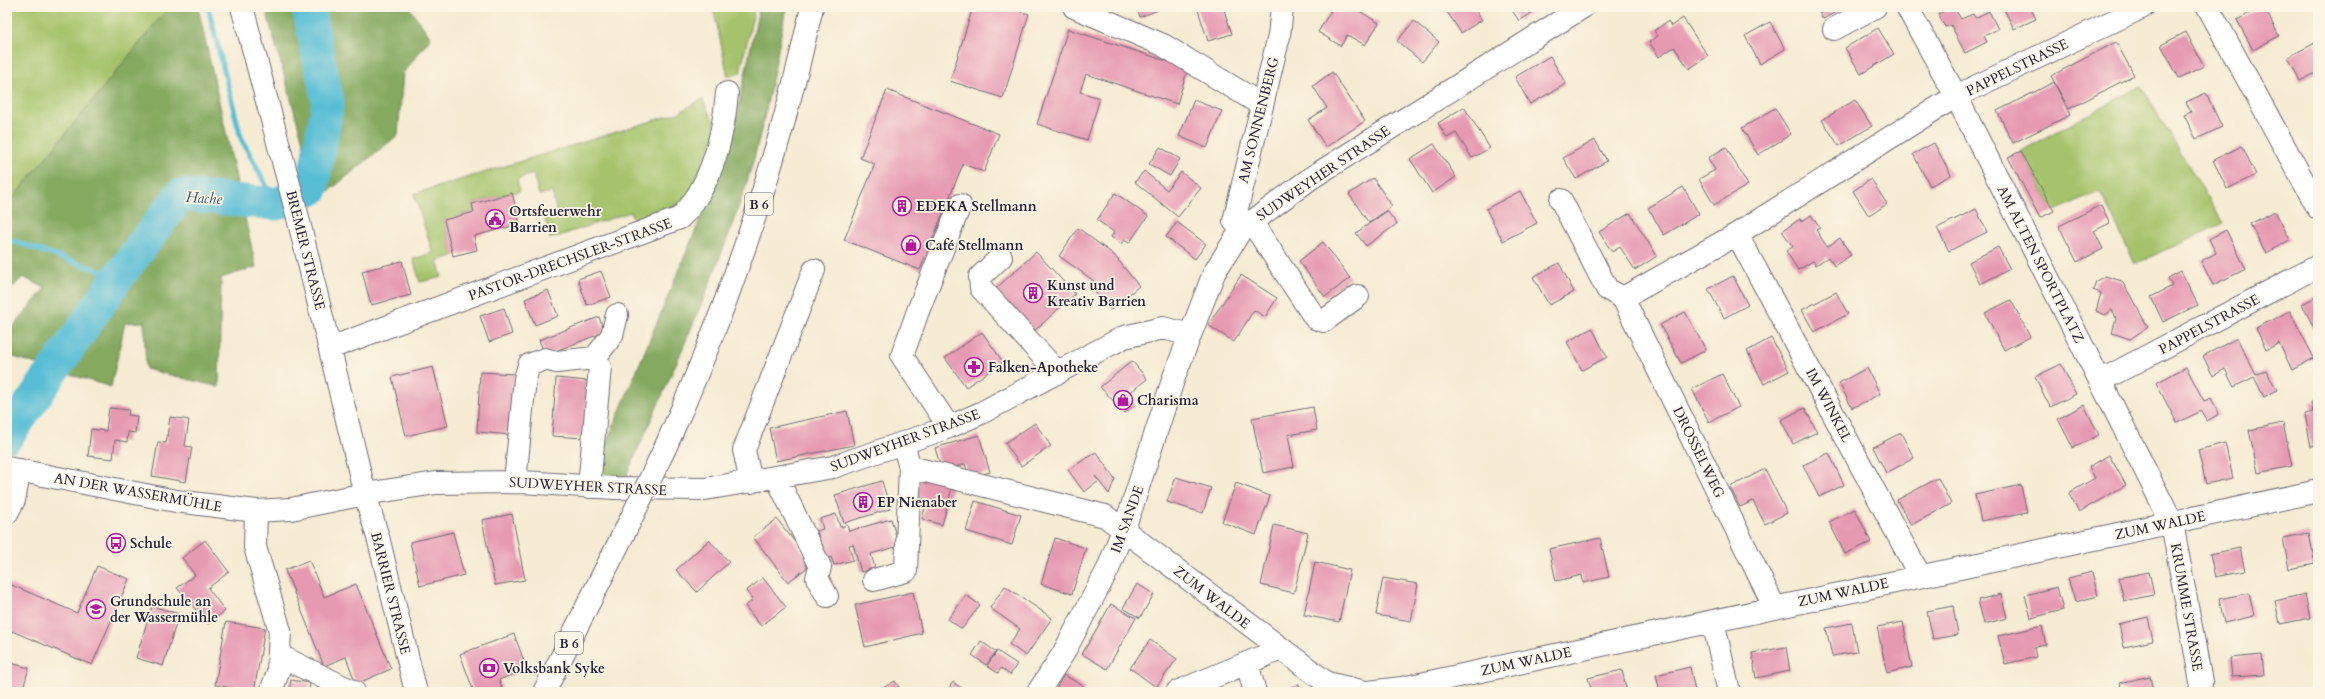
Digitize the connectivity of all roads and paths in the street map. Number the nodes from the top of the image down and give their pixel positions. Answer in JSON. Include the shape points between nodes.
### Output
{"nodes":[{"id":1,"x":242,"y":7,"type":"edge"},
{"id":2,"x":812,"y":7,"type":"edge"},
{"id":3,"x":1074,"y":7,"type":"edge"},
{"id":4,"x":1282,"y":7,"type":"edge"},
{"id":5,"x":1298,"y":7,"type":"edge"},
{"id":6,"x":1583,"y":7,"type":"edge"},
{"id":7,"x":1875,"y":7,"type":"edge"},
{"id":8,"x":1907,"y":7,"type":"edge"},
{"id":9,"x":2143,"y":7,"type":"edge"},
{"id":10,"x":2208,"y":7,"type":"edge"},
{"id":11,"x":1834,"y":29,"type":"dead end"},
{"id":12,"x":1279,"y":36,"type":"junction"},
{"id":13,"x":727,"y":93,"type":"dead end"},
{"id":14,"x":1956,"y":96,"type":"junction"},
{"id":15,"x":1262,"y":105,"type":"junction"},
{"id":16,"x":1561,"y":200,"type":"dead end"},
{"id":17,"x":960,"y":205,"type":"dead end"},
{"id":18,"x":2318,"y":208,"type":"edge"},
{"id":19,"x":1246,"y":225,"type":"junction"},
{"id":20,"x":1737,"y":234,"type":"junction"},
{"id":21,"x":1001,"y":257,"type":"dead end"},
{"id":22,"x":2318,"y":266,"type":"edge"},
{"id":23,"x":814,"y":270,"type":"dead end"},
{"id":24,"x":1358,"y":296,"type":"dead end"},
{"id":25,"x":1623,"y":298,"type":"junction"},
{"id":26,"x":617,"y":315,"type":"dead end"},
{"id":27,"x":1190,"y":335,"type":"junction"},
{"id":28,"x":330,"y":348,"type":"junction"},
{"id":29,"x":595,"y":358,"type":"junction"},
{"id":30,"x":1058,"y":373,"type":"junction"},
{"id":31,"x":2100,"y":382,"type":"junction"},
{"id":32,"x":949,"y":427,"type":"junction"},
{"id":33,"x":903,"y":443,"type":"junction"},
{"id":34,"x":910,"y":467,"type":"junction"},
{"id":35,"x":13,"y":469,"type":"edge"},
{"id":36,"x":777,"y":478,"type":"junction"},
{"id":37,"x":515,"y":482,"type":"junction"},
{"id":38,"x":751,"y":482,"type":"junction"},
{"id":39,"x":589,"y":486,"type":"junction"},
{"id":40,"x":2318,"y":491,"type":"edge"},
{"id":41,"x":365,"y":494,"type":"junction"},
{"id":42,"x":256,"y":510,"type":"junction"},
{"id":43,"x":7,"y":513,"type":"edge"},
{"id":44,"x":2172,"y":523,"type":"junction"},
{"id":45,"x":1124,"y":531,"type":"junction"},
{"id":46,"x":1920,"y":576,"type":"junction"},
{"id":47,"x":874,"y":580,"type":"dead end"},
{"id":48,"x":827,"y":596,"type":"dead end"},
{"id":49,"x":1774,"y":606,"type":"junction"},
{"id":50,"x":1713,"y":621,"type":"junction"},
{"id":51,"x":1281,"y":649,"type":"junction"},
{"id":52,"x":280,"y":656,"type":"junction"},
{"id":53,"x":1247,"y":663,"type":"junction"},
{"id":54,"x":271,"y":692,"type":"edge"},
{"id":55,"x":354,"y":692,"type":"edge"},
{"id":56,"x":416,"y":692,"type":"edge"},
{"id":57,"x":544,"y":692,"type":"edge"},
{"id":58,"x":1038,"y":692,"type":"edge"},
{"id":59,"x":1177,"y":692,"type":"edge"},
{"id":60,"x":1255,"y":692,"type":"edge"},
{"id":61,"x":1366,"y":692,"type":"edge"},
{"id":62,"x":1729,"y":692,"type":"edge"},
{"id":63,"x":2200,"y":692,"type":"edge"}],
"edges":[{"from":1,"to":28,"type":"street","name":"BREMER STRASSE"},
{"from":2,"to":57,"type":"street","number":"B 6","bridge":true,"via":[[783,131],[731,289],[689,396],[665,448]]},
{"from":3,"to":15,"type":"street","via":[[1163,44]]},
{"from":4,"to":12,"type":"street","name":"AM SONNENBERG"},
{"from":5,"to":12,"type":"street"},
{"from":6,"to":19,"type":"street","name":"SUDWEYHER STRASSE","via":[[1311,178]]},
{"from":7,"to":11,"type":"street"},
{"from":8,"to":14,"type":"street","name":"AM ALTEN SPORTPLATZ"},
{"from":9,"to":14,"type":"street","name":"PAPPELSTRASSE"},
{"from":10,"to":18,"type":"street"},
{"from":12,"to":15,"type":"street","name":"AM SONNENBERG"},
{"from":13,"to":28,"type":"street","name":"PASTOR-DRECHSLER-STRASSE","via":[[724,128],[704,186],[694,203],[680,218]]},
{"from":14,"to":20,"type":"street"},
{"from":14,"to":31,"type":"street","name":"AM ALTEN SPORTPLATZ"},
{"from":15,"to":19,"type":"street","name":"AM SONNENBERG","via":[[1234,221]]},
{"from":16,"to":25,"type":"street","via":[[1607,289]]},
{"from":17,"to":32,"type":"street","via":[[902,356]]},
{"from":19,"to":24,"type":"street","via":[[1316,318],[1324,321]]},
{"from":19,"to":27,"type":"street","name":"SUDWEYHER STRASSE","via":[[1214,273]]},
{"from":20,"to":25,"type":"street"},
{"from":20,"to":46,"type":"street","name":"IM WINKEL"},
{"from":21,"to":30,"type":"street","via":[[980,277],[981,288]]},
{"from":22,"to":31,"type":"street","name":"PAPPELSTRASSE"},
{"from":23,"to":38,"type":"street","via":[[744,450]]},
{"from":25,"to":49,"type":"street","name":"DROSSELWEG"},
{"from":26,"to":29,"type":"street","via":[[612,335]]},
{"from":27,"to":30,"type":"street","name":"SUDWEYHER STRASSE","via":[[1163,328],[1124,337]]},
{"from":27,"to":45,"type":"street","name":"IM SANDE"},
{"from":28,"to":41,"type":"street","name":"BREMER STRASSE"},
{"from":29,"to":37,"type":"street","via":[[556,362],[545,359],[529,365],[525,379]]},
{"from":29,"to":39,"type":"street","via":[[600,367]]},
{"from":30,"to":32,"type":"street","name":"SUDWEYHER STRASSE"},
{"from":31,"to":44,"type":"street","name":"AM ALTEN SPORTPLATZ"},
{"from":32,"to":33,"type":"street","name":"SUDWEYHER STRASSE"},
{"from":33,"to":34,"type":"street"},
{"from":33,"to":36,"type":"street","name":"SUDWEYHER STRASSE","via":[[834,467]]},
{"from":34,"to":45,"type":"street","name":"ZUM WALDE","via":[[1105,516]]},
{"from":34,"to":47,"type":"street","via":[[906,571]]},
{"from":35,"to":42,"type":"street","name":"AN DER WASSERMÜHLE","via":[[176,501]]},
{"from":35,"to":43,"type":"street","via":[[14,500]]},
{"from":36,"to":38,"type":"street","name":"SUDWEYHER STRASSE"},
{"from":36,"to":48,"type":"street","via":[[820,567],[817,578]]},
{"from":37,"to":39,"type":"street","name":"SUDWEYHER STRASSE"},
{"from":37,"to":41,"type":"street","name":"SUDWEYHER STRASSE","via":[[436,483]]},
{"from":38,"to":39,"type":"street","name":"SUDWEYHER STRASSE","via":[[705,489],[673,490]]},
{"from":40,"to":44,"type":"street","name":"ZUM WALDE"},
{"from":41,"to":42,"type":"street","name":"AN DER WASSERMÜHLE","via":[[291,509]]},
{"from":41,"to":56,"type":"street","name":"BARRIER STRASSE"},
{"from":42,"to":52,"type":"street","via":[[256,547],[280,631]]},
{"from":44,"to":46,"type":"street","name":"ZUM WALDE"},
{"from":44,"to":63,"type":"street","name":"KRUMME STRASSE","via":[[2201,682]]},
{"from":45,"to":51,"type":"street","name":"ZUM WALDE"},
{"from":45,"to":58,"type":"street","name":"IM SANDE","via":[[1084,617]]},
{"from":46,"to":49,"type":"street","name":"ZUM WALDE"},
{"from":49,"to":50,"type":"street","name":"ZUM WALDE"},
{"from":50,"to":61,"type":"street","name":"ZUM WALDE","via":[[1402,688]]},
{"from":50,"to":62,"type":"street"},
{"from":51,"to":53,"type":"street"},
{"from":51,"to":61,"type":"street","name":"ZUM WALDE","via":[[1327,683]]},
{"from":52,"to":54,"type":"street"},
{"from":52,"to":55,"type":"street"},
{"from":53,"to":59,"type":"street"},
{"from":53,"to":60,"type":"street"}]}
